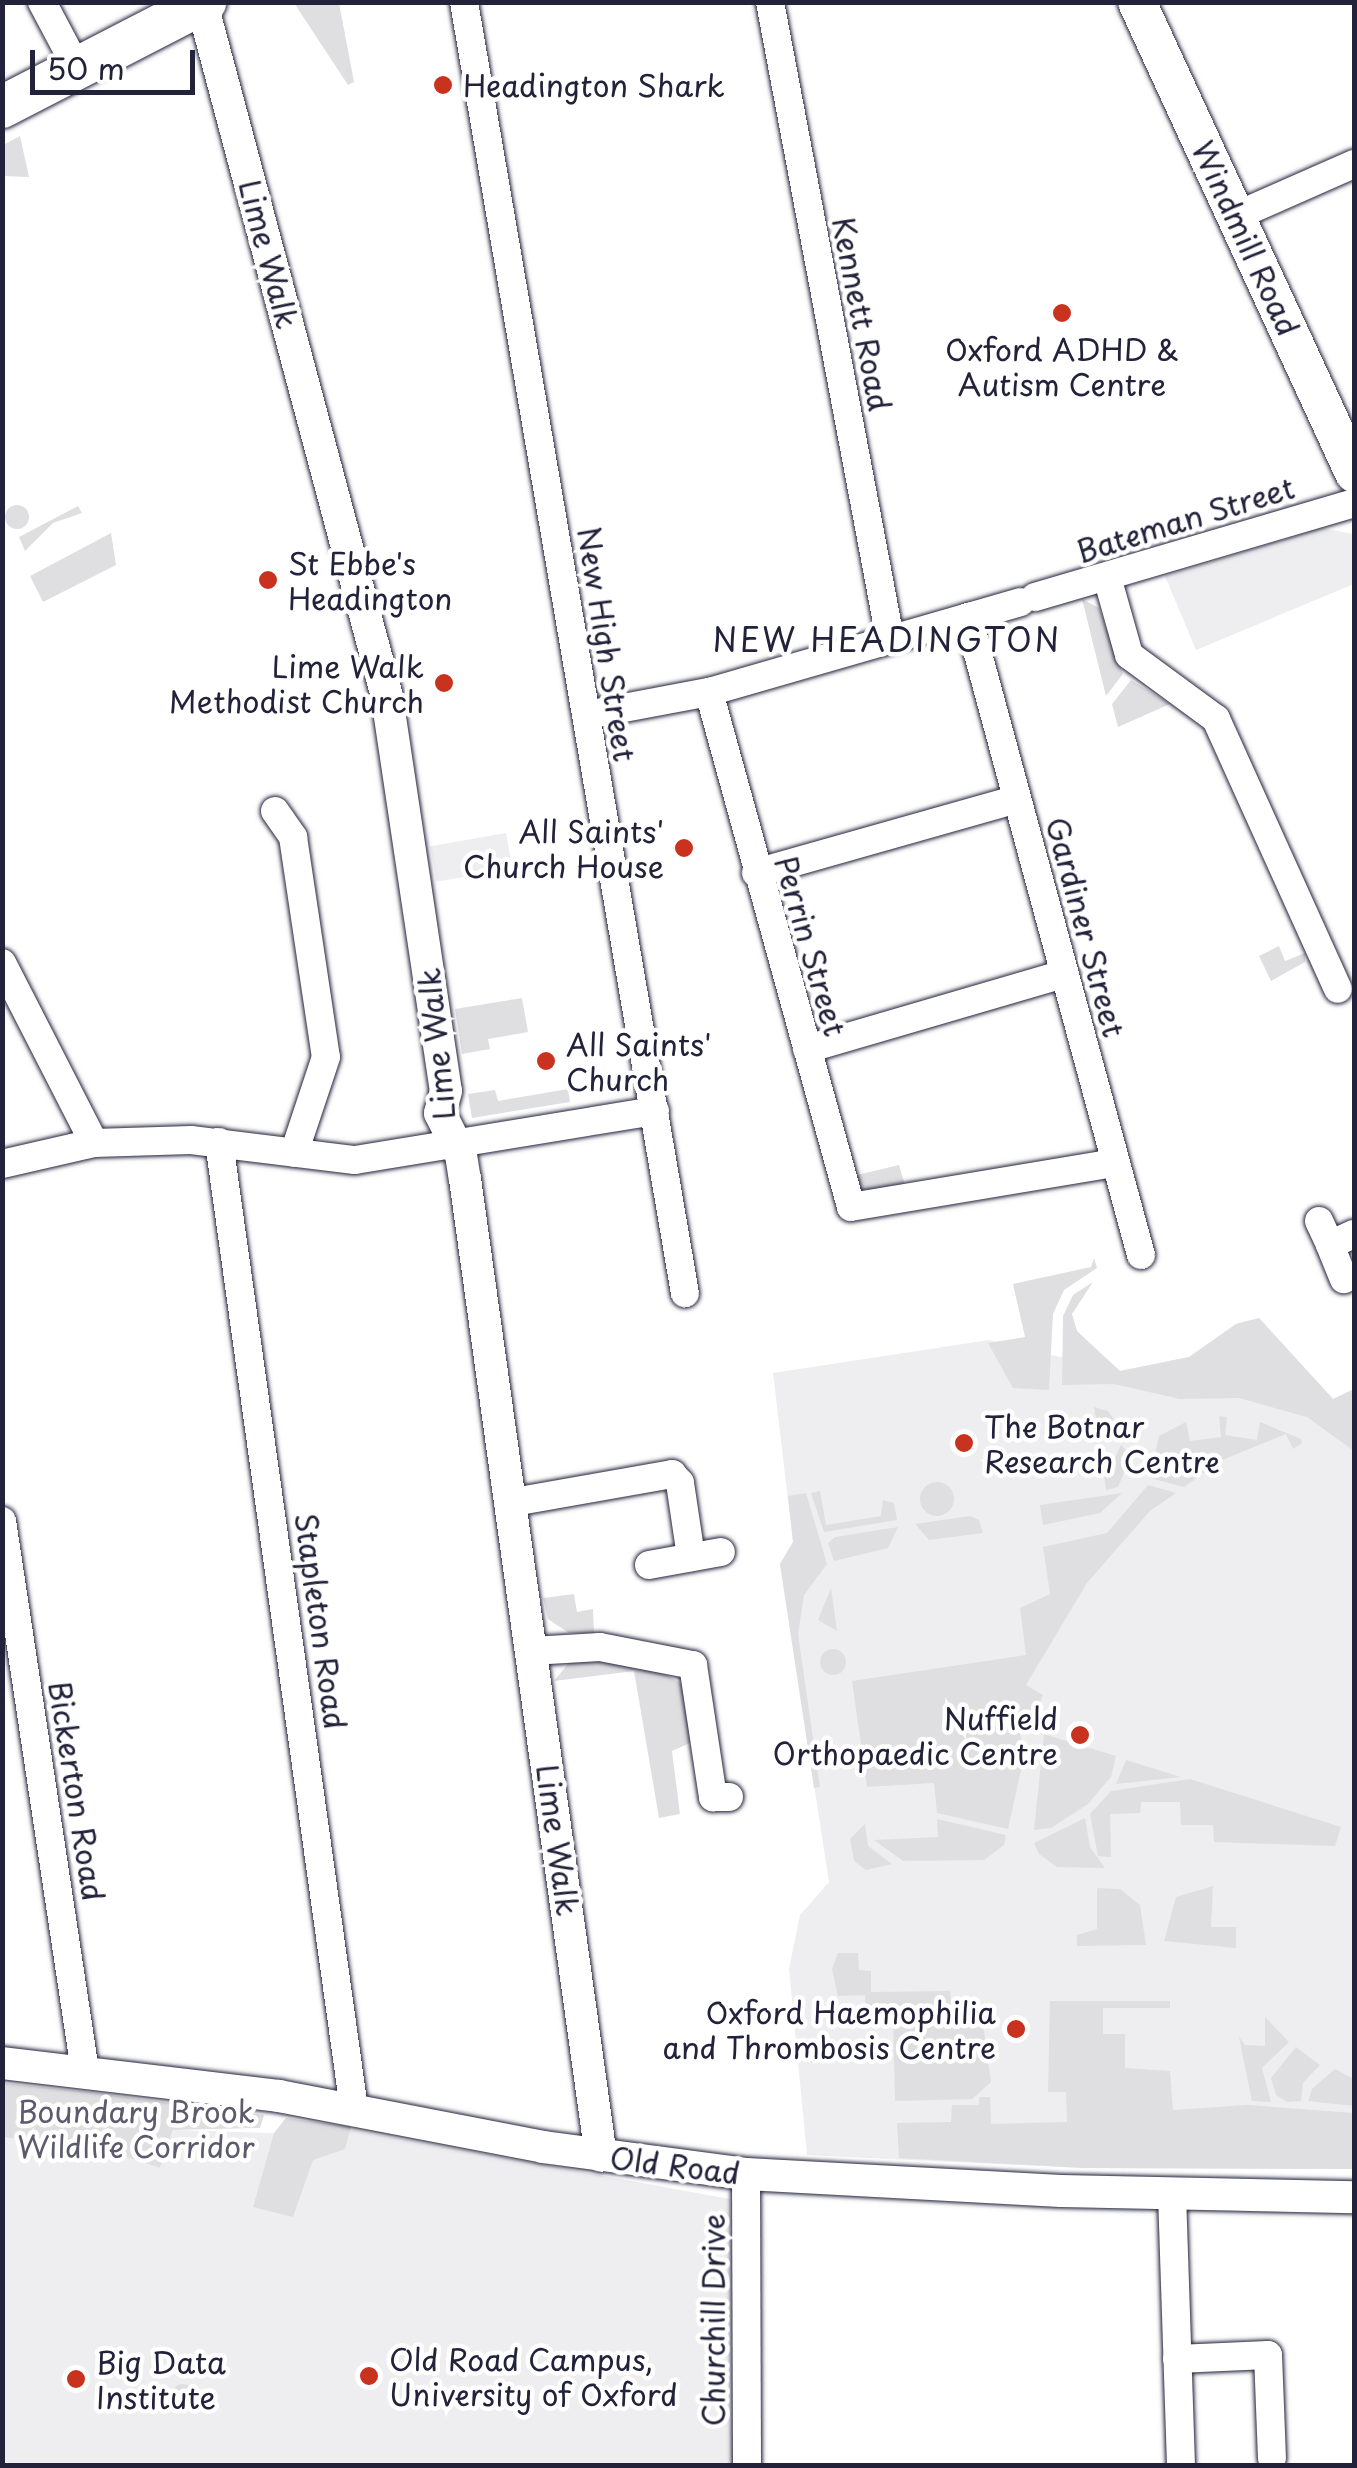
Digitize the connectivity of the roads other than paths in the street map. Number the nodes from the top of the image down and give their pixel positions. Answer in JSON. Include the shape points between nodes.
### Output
{"nodes":[{"id":1,"x":42,"y":2,"type":"edge"},
{"id":2,"x":464,"y":2,"type":"edge"},
{"id":3,"x":770,"y":2,"type":"edge"},
{"id":4,"x":1137,"y":2,"type":"edge"},
{"id":5,"x":204,"y":3,"type":"edge"},
{"id":6,"x":77,"y":68,"type":"junction"},
{"id":7,"x":2,"y":107,"type":"edge"},
{"id":8,"x":1354,"y":164,"type":"edge"},
{"id":9,"x":1236,"y":216,"type":"junction"},
{"id":10,"x":1354,"y":473,"type":"edge"},
{"id":11,"x":1354,"y":503,"type":"edge"},
{"id":12,"x":1107,"y":577,"type":"junction"},
{"id":13,"x":968,"y":617,"type":"junction"},
{"id":14,"x":890,"y":638,"type":"junction"},
{"id":15,"x":709,"y":692,"type":"junction"},
{"id":16,"x":588,"y":715,"type":"junction"},
{"id":17,"x":1017,"y":799,"type":"junction"},
{"id":18,"x":276,"y":810,"type":"dead end"},
{"id":19,"x":756,"y":873,"type":"junction"},
{"id":20,"x":2,"y":963,"type":"edge"},
{"id":21,"x":1064,"y":974,"type":"junction"},
{"id":22,"x":1338,"y":990,"type":"dead end"},
{"id":23,"x":807,"y":1048,"type":"junction"},
{"id":24,"x":655,"y":1111,"type":"junction"},
{"id":25,"x":219,"y":1142,"type":"junction"},
{"id":26,"x":94,"y":1144,"type":"junction"},
{"id":27,"x":454,"y":1144,"type":"junction"},
{"id":28,"x":294,"y":1154,"type":"junction"},
{"id":29,"x":1116,"y":1163,"type":"junction"},
{"id":30,"x":2,"y":1164,"type":"edge"},
{"id":31,"x":1334,"y":1234,"type":"edge"},
{"id":32,"x":1141,"y":1255,"type":"dead end"},
{"id":33,"x":1344,"y":1280,"type":"dead end"},
{"id":34,"x":685,"y":1294,"type":"dead end"},
{"id":35,"x":508,"y":1502,"type":"junction"},
{"id":36,"x":2,"y":1521,"type":"edge"},
{"id":37,"x":721,"y":1552,"type":"dead end"},
{"id":38,"x":691,"y":1557,"type":"junction"},
{"id":39,"x":649,"y":1565,"type":"dead end"},
{"id":40,"x":531,"y":1652,"type":"junction"},
{"id":41,"x":729,"y":1797,"type":"dead end"},
{"id":42,"x":2,"y":2063,"type":"edge"},
{"id":43,"x":85,"y":2071,"type":"junction"},
{"id":44,"x":354,"y":2109,"type":"junction"},
{"id":45,"x":601,"y":2156,"type":"junction"},
{"id":46,"x":746,"y":2174,"type":"junction"},
{"id":47,"x":1172,"y":2194,"type":"junction"},
{"id":48,"x":1354,"y":2197,"type":"edge"},
{"id":49,"x":1177,"y":2359,"type":"junction"},
{"id":50,"x":1272,"y":2458,"type":"dead end"},
{"id":51,"x":747,"y":2466,"type":"edge"},
{"id":52,"x":1182,"y":2466,"type":"edge"}],
"edges":[{"from":1,"to":6,"type":"street"},
{"from":2,"to":16,"type":"street","name":"New High Street"},
{"from":3,"to":14,"type":"street","name":"Kennett Road"},
{"from":4,"to":9,"type":"main road","name":"Windmill Road"},
{"from":5,"to":6,"type":"main road"},
{"from":5,"to":27,"type":"street","name":"Lime Walk","via":[[386,697],[446,1091],[442,1128]]},
{"from":6,"to":7,"type":"main road"},
{"from":8,"to":9,"type":"street"},
{"from":9,"to":10,"type":"main road","name":"Windmill Road"},
{"from":11,"to":12,"type":"street","name":"Bateman Street"},
{"from":12,"to":13,"type":"street","name":"Bateman Street"},
{"from":12,"to":22,"type":"street","via":[[1130,655],[1216,719]]},
{"from":13,"to":14,"type":"street","name":"Bateman Street"},
{"from":13,"to":17,"type":"street","name":"Gardiner Street"},
{"from":14,"to":15,"type":"street","name":"Bateman Street"},
{"from":15,"to":16,"type":"street","name":"Bateman Street"},
{"from":15,"to":19,"type":"street","name":"Perrin Street"},
{"from":16,"to":24,"type":"street","name":"New High Street"},
{"from":17,"to":19,"type":"street"},
{"from":17,"to":21,"type":"street","name":"Gardiner Street"},
{"from":18,"to":28,"type":"street","via":[[292,837],[326,1057]]},
{"from":19,"to":23,"type":"street","name":"Perrin Street"},
{"from":20,"to":26,"type":"street"},
{"from":21,"to":23,"type":"street"},
{"from":21,"to":29,"type":"street","name":"Gardiner Street"},
{"from":23,"to":29,"type":"street","name":"Perrin Street","via":[[851,1207]]},
{"from":24,"to":27,"type":"street"},
{"from":24,"to":34,"type":"street","name":"New High Street"},
{"from":25,"to":26,"type":"street"},
{"from":25,"to":28,"type":"street"},
{"from":25,"to":44,"type":"street","name":"Stapleton Road"},
{"from":26,"to":30,"type":"street"},
{"from":27,"to":28,"type":"street","via":[[356,1160]]},
{"from":27,"to":35,"type":"street","name":"Lime Walk","via":[[465,1179]]},
{"from":29,"to":32,"type":"street","name":"Gardiner Street"},
{"from":31,"to":33,"type":"street"},
{"from":35,"to":38,"type":"street","via":[[672,1474],[680,1482]]},
{"from":35,"to":40,"type":"street","name":"Lime Walk"},
{"from":36,"to":43,"type":"street","name":"Bickerton Road"},
{"from":37,"to":38,"type":"street"},
{"from":38,"to":39,"type":"street"},
{"from":40,"to":41,"type":"street","via":[[600,1647],[693,1665],[713,1796]]},
{"from":40,"to":45,"type":"street","name":"Lime Walk"},
{"from":42,"to":43,"type":"street","name":"Old Road"},
{"from":43,"to":44,"type":"street","name":"Old Road"},
{"from":44,"to":45,"type":"street","name":"Old Road"},
{"from":45,"to":46,"type":"street","name":"Old Road"},
{"from":46,"to":47,"type":"street","name":"Old Road"},
{"from":46,"to":51,"type":"street","name":"Churchill Drive"},
{"from":47,"to":48,"type":"street","name":"Old Road"},
{"from":47,"to":49,"type":"street"},
{"from":49,"to":50,"type":"street","via":[[1268,2355]]},
{"from":49,"to":52,"type":"street"}]}
